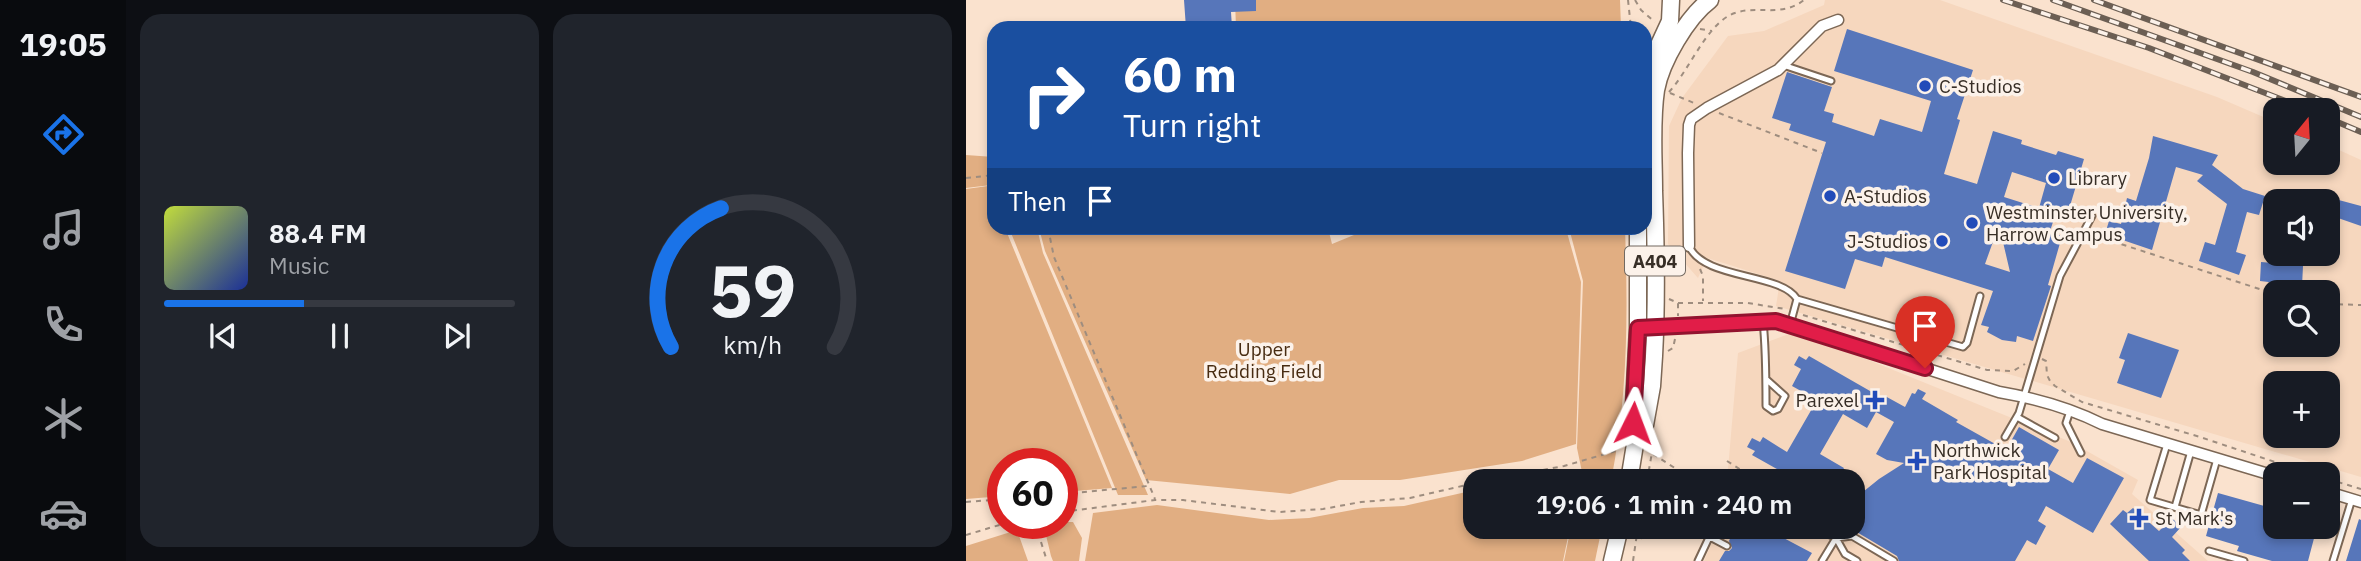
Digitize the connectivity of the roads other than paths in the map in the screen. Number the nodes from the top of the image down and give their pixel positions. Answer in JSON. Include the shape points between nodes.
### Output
{"nodes":[{"id":1,"x":1671,"y":0,"type":"edge"},
{"id":2,"x":1710,"y":0,"type":"edge"},
{"id":3,"x":1838,"y":20,"type":"dead end"},
{"id":4,"x":1652,"y":60,"type":"edge"},
{"id":5,"x":1783,"y":65,"type":"junction"},
{"id":6,"x":1830,"y":82,"type":"dead end"},
{"id":7,"x":2092,"y":216,"type":"dead end"},
{"id":8,"x":1638,"y":235,"type":"edge"},
{"id":9,"x":1689,"y":246,"type":"joint"},
{"id":10,"x":1980,"y":296,"type":"dead end"},
{"id":11,"x":1797,"y":299,"type":"junction"},
{"id":12,"x":1763,"y":320,"type":"junction"},
{"id":13,"x":1790,"y":325,"type":"junction"},
{"id":14,"x":1638,"y":328,"type":"junction"},
{"id":15,"x":1656,"y":328,"type":"junction"},
{"id":16,"x":1766,"y":379,"type":"junction"},
{"id":17,"x":2024,"y":396,"type":"junction"},
{"id":18,"x":2070,"y":411,"type":"junction"},
{"id":19,"x":2017,"y":417,"type":"junction"},
{"id":20,"x":1637,"y":432,"type":"junction"},
{"id":21,"x":2005,"y":437,"type":"dead end"},
{"id":22,"x":2055,"y":438,"type":"dead end"},
{"id":23,"x":2167,"y":444,"type":"junction"},
{"id":24,"x":2191,"y":452,"type":"junction"},
{"id":25,"x":2081,"y":453,"type":"dead end"},
{"id":26,"x":2217,"y":459,"type":"junction"},
{"id":27,"x":1631,"y":469,"type":"edge"},
{"id":28,"x":2263,"y":472,"type":"edge"},
{"id":29,"x":2356,"y":500,"type":"edge"},
{"id":30,"x":2175,"y":507,"type":"junction"},
{"id":31,"x":1617,"y":539,"type":"edge"},
{"id":32,"x":1709,"y":539,"type":"edge"},
{"id":33,"x":1714,"y":539,"type":"edge"},
{"id":34,"x":1835,"y":539,"type":"edge"},
{"id":35,"x":1837,"y":539,"type":"edge"},
{"id":36,"x":1856,"y":539,"type":"edge"},
{"id":37,"x":1727,"y":546,"type":"dead end"},
{"id":38,"x":2209,"y":551,"type":"dead end"},
{"id":39,"x":1612,"y":561,"type":"edge"},
{"id":40,"x":1698,"y":561,"type":"edge"},
{"id":41,"x":1822,"y":561,"type":"edge"},
{"id":42,"x":1857,"y":561,"type":"edge"},
{"id":43,"x":1894,"y":561,"type":"edge"},
{"id":44,"x":2244,"y":561,"type":"edge"},
{"id":45,"x":2333,"y":561,"type":"edge"}],
"edges":[{"from":1,"to":4,"type":"main road","via":[[1670,21]]},
{"from":2,"to":15,"type":"main road","number":"A404","via":[[1687,25],[1657,88],[1653,134]]},
{"from":3,"to":5,"type":"street","via":[[1822,26]]},
{"from":5,"to":6,"type":"lane"},
{"from":5,"to":9,"type":"street","via":[[1696,115],[1689,125]]},
{"from":7,"to":17,"type":"lane","via":[[2060,276]]},
{"from":8,"to":14,"type":"main road","number":"A404"},
{"from":9,"to":11,"type":"lane","via":[[1700,259],[1784,286]]},
{"from":10,"to":11,"type":"lane","via":[[1963,347]]},
{"from":11,"to":13,"type":"lane"},
{"from":12,"to":13,"type":"street"},
{"from":12,"to":15,"type":"street"},
{"from":12,"to":16,"type":"lane"},
{"from":13,"to":17,"type":"street","via":[[1999,393]]},
{"from":14,"to":15,"type":"street"},
{"from":14,"to":20,"type":"main road","number":"A404","via":[[1633,423]]},
{"from":15,"to":20,"type":"main road","number":"A404","via":[[1645,425]]},
{"from":16,"to":16,"type":"lane","via":[[1785,396],[1773,411],[1766,406]]},
{"from":17,"to":18,"type":"street"},
{"from":17,"to":19,"type":"lane"},
{"from":18,"to":23,"type":"street"},
{"from":18,"to":25,"type":"lane","via":[[2066,423]]},
{"from":19,"to":21,"type":"lane"},
{"from":19,"to":22,"type":"lane"},
{"from":20,"to":27,"type":"main road","number":"A404"},
{"from":23,"to":24,"type":"street"},
{"from":23,"to":30,"type":"lane","via":[[2150,499]]},
{"from":24,"to":26,"type":"street"},
{"from":24,"to":30,"type":"lane"},
{"from":26,"to":28,"type":"street"},
{"from":26,"to":30,"type":"lane","via":[[2201,515]]},
{"from":29,"to":45,"type":"lane"},
{"from":31,"to":39,"type":"main road"},
{"from":32,"to":40,"type":"lane"},
{"from":33,"to":37,"type":"lane"},
{"from":34,"to":41,"type":"lane"},
{"from":35,"to":42,"type":"lane","via":[[1845,554]]},
{"from":36,"to":43,"type":"lane"},
{"from":38,"to":44,"type":"lane"}]}
